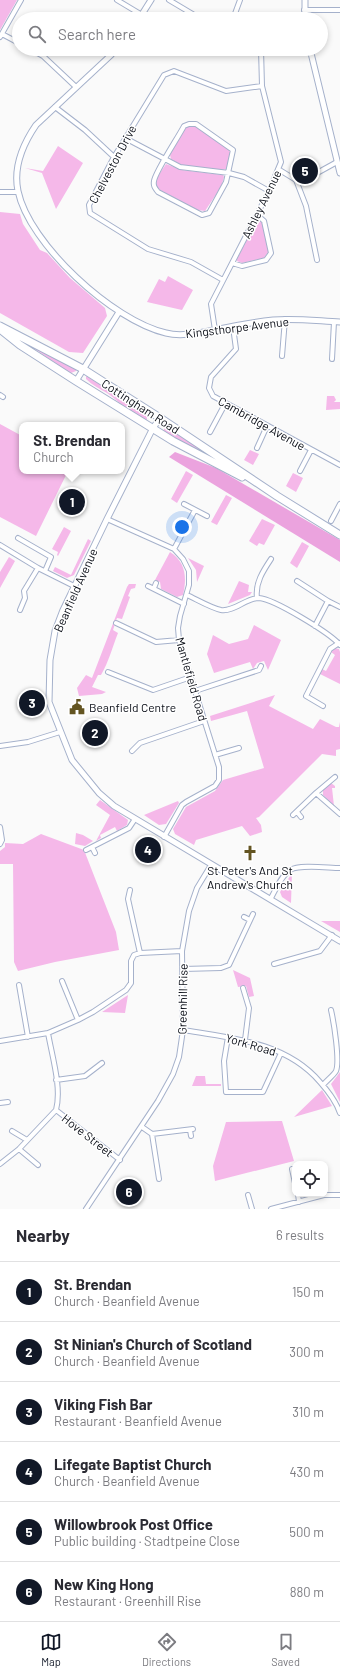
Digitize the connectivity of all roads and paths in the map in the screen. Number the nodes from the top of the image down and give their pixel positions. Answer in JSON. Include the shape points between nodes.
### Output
{"nodes":[{"id":1,"x":20,"y":0,"type":"edge"},
{"id":2,"x":117,"y":0,"type":"edge"},
{"id":3,"x":151,"y":0,"type":"edge"},
{"id":4,"x":169,"y":0,"type":"edge"},
{"id":5,"x":240,"y":0,"type":"edge"},
{"id":6,"x":305,"y":0,"type":"edge"},
{"id":7,"x":304,"y":10,"type":"joint"},
{"id":8,"x":340,"y":10,"type":"edge"},
{"id":9,"x":14,"y":12,"type":"edge"},
{"id":10,"x":133,"y":12,"type":"edge"},
{"id":11,"x":143,"y":12,"type":"edge"},
{"id":12,"x":189,"y":12,"type":"edge"},
{"id":13,"x":236,"y":12,"type":"edge"},
{"id":14,"x":12,"y":15,"type":"edge"},
{"id":15,"x":1,"y":36,"type":"edge"},
{"id":16,"x":12,"y":40,"type":"edge"},
{"id":17,"x":43,"y":56,"type":"edge"},
{"id":18,"x":111,"y":56,"type":"edge"},
{"id":19,"x":260,"y":56,"type":"edge"},
{"id":20,"x":312,"y":56,"type":"edge"},
{"id":21,"x":262,"y":86,"type":"junction"},
{"id":22,"x":76,"y":87,"type":"junction"},
{"id":23,"x":55,"y":107,"type":"junction"},
{"id":24,"x":125,"y":138,"type":"junction"},
{"id":25,"x":114,"y":156,"type":"junction"},
{"id":26,"x":165,"y":159,"type":"junction"},
{"id":27,"x":337,"y":162,"type":"junction"},
{"id":28,"x":278,"y":169,"type":"junction"},
{"id":29,"x":229,"y":173,"type":"junction"},
{"id":30,"x":340,"y":173,"type":"edge"},
{"id":31,"x":308,"y":178,"type":"dead end"},
{"id":32,"x":269,"y":191,"type":"junction"},
{"id":33,"x":0,"y":192,"type":"edge"},
{"id":34,"x":18,"y":192,"type":"junction"},
{"id":35,"x":257,"y":215,"type":"junction"},
{"id":36,"x":317,"y":260,"type":"dead end"},
{"id":37,"x":232,"y":262,"type":"junction"},
{"id":38,"x":223,"y":280,"type":"junction"},
{"id":39,"x":119,"y":312,"type":"junction"},
{"id":40,"x":285,"y":319,"type":"junction"},
{"id":41,"x":334,"y":322,"type":"junction"},
{"id":42,"x":340,"y":322,"type":"edge"},
{"id":43,"x":0,"y":326,"type":"edge"},
{"id":44,"x":233,"y":327,"type":"junction"},
{"id":45,"x":0,"y":329,"type":"edge"},
{"id":46,"x":215,"y":330,"type":"junction"},
{"id":47,"x":282,"y":356,"type":"dead end"},
{"id":48,"x":332,"y":359,"type":"dead end"},
{"id":49,"x":83,"y":368,"type":"junction"},
{"id":50,"x":76,"y":381,"type":"junction"},
{"id":51,"x":225,"y":404,"type":"junction"},
{"id":52,"x":160,"y":418,"type":"junction"},
{"id":53,"x":267,"y":426,"type":"junction"},
{"id":54,"x":153,"y":428,"type":"junction"},
{"id":55,"x":210,"y":432,"type":"dead end"},
{"id":56,"x":257,"y":448,"type":"dead end"},
{"id":57,"x":311,"y":450,"type":"junction"},
{"id":58,"x":340,"y":466,"type":"edge"},
{"id":59,"x":300,"y":471,"type":"dead end"},
{"id":60,"x":277,"y":496,"type":"junction"},
{"id":61,"x":184,"y":504,"type":"dead end"},
{"id":62,"x":340,"y":504,"type":"edge"},
{"id":63,"x":195,"y":510,"type":"junction"},
{"id":64,"x":207,"y":516,"type":"dead end"},
{"id":65,"x":107,"y":518,"type":"junction"},
{"id":66,"x":331,"y":521,"type":"dead end"},
{"id":67,"x":340,"y":535,"type":"edge"},
{"id":68,"x":18,"y":538,"type":"dead end"},
{"id":69,"x":0,"y":545,"type":"edge"},
{"id":70,"x":174,"y":549,"type":"junction"},
{"id":71,"x":271,"y":559,"type":"dead end"},
{"id":72,"x":38,"y":568,"type":"junction"},
{"id":73,"x":45,"y":571,"type":"junction"},
{"id":74,"x":297,"y":581,"type":"dead end"},
{"id":75,"x":156,"y":583,"type":"dead end"},
{"id":76,"x":74,"y":586,"type":"junction"},
{"id":77,"x":148,"y":586,"type":"dead end"},
{"id":78,"x":154,"y":588,"type":"junction"},
{"id":79,"x":187,"y":595,"type":"junction"},
{"id":80,"x":257,"y":598,"type":"junction"},
{"id":81,"x":328,"y":601,"type":"junction"},
{"id":82,"x":184,"y":604,"type":"junction"},
{"id":83,"x":340,"y":607,"type":"edge"},
{"id":84,"x":20,"y":610,"type":"dead end"},
{"id":85,"x":116,"y":623,"type":"dead end"},
{"id":86,"x":315,"y":626,"type":"junction"},
{"id":87,"x":179,"y":640,"type":"junction"},
{"id":88,"x":339,"y":644,"type":"edge"},
{"id":89,"x":262,"y":666,"type":"dead end"},
{"id":90,"x":108,"y":672,"type":"dead end"},
{"id":91,"x":191,"y":677,"type":"junction"},
{"id":92,"x":194,"y":691,"type":"junction"},
{"id":93,"x":323,"y":706,"type":"dead end"},
{"id":94,"x":204,"y":721,"type":"junction"},
{"id":95,"x":60,"y":732,"type":"junction"},
{"id":96,"x":231,"y":745,"type":"dead end"},
{"id":97,"x":0,"y":746,"type":"edge"},
{"id":98,"x":239,"y":748,"type":"dead end"},
{"id":99,"x":233,"y":750,"type":"junction"},
{"id":100,"x":132,"y":751,"type":"dead end"},
{"id":101,"x":215,"y":755,"type":"junction"},
{"id":102,"x":335,"y":777,"type":"dead end"},
{"id":103,"x":316,"y":793,"type":"junction"},
{"id":104,"x":340,"y":814,"type":"edge"},
{"id":105,"x":302,"y":817,"type":"dead end"},
{"id":106,"x":135,"y":819,"type":"junction"},
{"id":107,"x":0,"y":827,"type":"edge"},
{"id":108,"x":164,"y":837,"type":"junction"},
{"id":109,"x":0,"y":844,"type":"edge"},
{"id":110,"x":92,"y":847,"type":"junction"},
{"id":111,"x":86,"y":850,"type":"dead end"},
{"id":112,"x":95,"y":853,"type":"dead end"},
{"id":113,"x":211,"y":865,"type":"junction"},
{"id":114,"x":340,"y":868,"type":"edge"},
{"id":115,"x":130,"y":890,"type":"dead end"},
{"id":116,"x":271,"y":898,"type":"junction"},
{"id":117,"x":253,"y":914,"type":"dead end"},
{"id":118,"x":244,"y":918,"type":"dead end"},
{"id":119,"x":250,"y":920,"type":"junction"},
{"id":120,"x":332,"y":936,"type":"junction"},
{"id":121,"x":340,"y":941,"type":"edge"},
{"id":122,"x":182,"y":951,"type":"junction"},
{"id":123,"x":140,"y":953,"type":"junction"},
{"id":124,"x":274,"y":964,"type":"dead end"},
{"id":125,"x":183,"y":969,"type":"junction"},
{"id":126,"x":62,"y":981,"type":"dead end"},
{"id":127,"x":19,"y":985,"type":"dead end"},
{"id":128,"x":243,"y":988,"type":"dead end"},
{"id":129,"x":332,"y":1010,"type":"dead end"},
{"id":130,"x":78,"y":1020,"type":"junction"},
{"id":131,"x":183,"y":1030,"type":"junction"},
{"id":132,"x":48,"y":1032,"type":"junction"},
{"id":133,"x":28,"y":1036,"type":"junction"},
{"id":134,"x":228,"y":1037,"type":"junction"},
{"id":135,"x":245,"y":1040,"type":"junction"},
{"id":136,"x":0,"y":1041,"type":"edge"},
{"id":137,"x":338,"y":1045,"type":"edge"},
{"id":138,"x":281,"y":1053,"type":"junction"},
{"id":139,"x":102,"y":1063,"type":"dead end"},
{"id":140,"x":56,"y":1080,"type":"junction"},
{"id":141,"x":323,"y":1085,"type":"junction"},
{"id":142,"x":8,"y":1102,"type":"dead end"},
{"id":143,"x":0,"y":1103,"type":"edge"},
{"id":144,"x":56,"y":1110,"type":"junction"},
{"id":145,"x":340,"y":1111,"type":"edge"},
{"id":146,"x":142,"y":1127,"type":"junction"},
{"id":147,"x":12,"y":1131,"type":"dead end"},
{"id":148,"x":152,"y":1134,"type":"junction"},
{"id":149,"x":191,"y":1136,"type":"dead end"},
{"id":150,"x":27,"y":1140,"type":"junction"},
{"id":151,"x":19,"y":1149,"type":"junction"},
{"id":152,"x":120,"y":1160,"type":"junction"},
{"id":153,"x":0,"y":1164,"type":"edge"},
{"id":154,"x":38,"y":1165,"type":"dead end"},
{"id":155,"x":159,"y":1179,"type":"dead end"},
{"id":156,"x":248,"y":1195,"type":"dead end"},
{"id":157,"x":340,"y":1195,"type":"edge"},
{"id":158,"x":298,"y":1197,"type":"edge"},
{"id":159,"x":299,"y":1202,"type":"junction"},
{"id":160,"x":86,"y":1209,"type":"edge"},
{"id":161,"x":252,"y":1209,"type":"edge"},
{"id":162,"x":271,"y":1209,"type":"edge"}],
"edges":[{"from":1,"to":9,"type":"street"},
{"from":2,"to":10,"type":"street"},
{"from":3,"to":11,"type":"street"},
{"from":4,"to":12,"type":"street"},
{"from":5,"to":13,"type":"street"},
{"from":6,"to":7,"type":"street"},
{"from":7,"to":8,"type":"street"},
{"from":14,"to":15,"type":"street"},
{"from":15,"to":16,"type":"street"},
{"from":17,"to":22,"type":"street"},
{"from":18,"to":22,"type":"street","name":"Kingsthorpe Avenue"},
{"from":19,"to":21,"type":"street","name":"Ashley Avenue"},
{"from":20,"to":27,"type":"street"},
{"from":21,"to":24,"type":"street","name":"Chelveston Drive","via":[[226,91],[174,70],[164,75]]},
{"from":21,"to":28,"type":"street","name":"Ashley Avenue","via":[[281,162]]},
{"from":22,"to":23,"type":"street","name":"Kingsthorpe Avenue"},
{"from":23,"to":25,"type":"street"},
{"from":23,"to":34,"type":"street","name":"Kingsthorpe Avenue","via":[[36,125],[27,138],[18,169]]},
{"from":24,"to":25,"type":"street","name":"Chelveston Drive"},
{"from":24,"to":26,"type":"street"},
{"from":25,"to":38,"type":"street","name":"Chelveston Drive","via":[[89,205],[90,213],[148,249],[191,262]]},
{"from":26,"to":29,"type":"street","via":[[180,167]]},
{"from":26,"to":29,"type":"street","via":[[184,126],[196,124],[234,150]]},
{"from":26,"to":29,"type":"street","via":[[154,180],[154,187],[158,192],[202,215],[209,213]]},
{"from":27,"to":30,"type":"street"},
{"from":27,"to":31,"type":"street"},
{"from":28,"to":32,"type":"street","name":"Ashley Avenue"},
{"from":28,"to":36,"type":"street","via":[[296,180],[306,206]]},
{"from":29,"to":32,"type":"street","via":[[244,177]]},
{"from":32,"to":35,"type":"street","name":"Ashley Avenue"},
{"from":33,"to":34,"type":"street"},
{"from":34,"to":39,"type":"street","name":"Kingsthorpe Avenue","via":[[27,215],[58,259]]},
{"from":35,"to":37,"type":"street","name":"Ashley Avenue"},
{"from":35,"to":37,"type":"street","via":[[264,221],[271,253],[269,257],[242,266]]},
{"from":37,"to":38,"type":"street","name":"Ashley Avenue"},
{"from":38,"to":46,"type":"street","name":"Ashley Avenue","via":[[211,304]]},
{"from":39,"to":46,"type":"street","name":"Kingsthorpe Avenue","via":[[165,333],[176,335]]},
{"from":39,"to":49,"type":"street"},
{"from":40,"to":41,"type":"street","name":"Kingsthorpe Avenue"},
{"from":40,"to":44,"type":"street","name":"Kingsthorpe Avenue"},
{"from":40,"to":47,"type":"street"},
{"from":41,"to":42,"type":"street","name":"Kingsthorpe Avenue"},
{"from":41,"to":48,"type":"street"},
{"from":43,"to":49,"type":"highway","name":"Cottingham Road"},
{"from":44,"to":46,"type":"street","name":"Kingsthorpe Avenue"},
{"from":44,"to":51,"type":"street","name":"Cambridge Avenue","via":[[236,349],[209,382],[213,396]]},
{"from":45,"to":50,"type":"highway","name":"Cottingham Road"},
{"from":49,"to":50,"type":"street"},
{"from":49,"to":52,"type":"highway","name":"Cottingham Road"},
{"from":50,"to":54,"type":"highway","name":"Cottingham Road"},
{"from":51,"to":53,"type":"street","name":"Cambridge Avenue"},
{"from":51,"to":55,"type":"street"},
{"from":52,"to":54,"type":"street","name":"Beanfield Avenue"},
{"from":52,"to":60,"type":"highway","name":"Cottingham Road"},
{"from":53,"to":56,"type":"street"},
{"from":53,"to":57,"type":"street","name":"Cambridge Avenue"},
{"from":54,"to":60,"type":"highway","name":"Cottingham Road"},
{"from":54,"to":65,"type":"street","name":"Beanfield Avenue"},
{"from":57,"to":58,"type":"street","name":"Cambridge Avenue"},
{"from":57,"to":59,"type":"street"},
{"from":60,"to":67,"type":"highway","name":"Cottingham Road"},
{"from":61,"to":63,"type":"street"},
{"from":62,"to":66,"type":"street"},
{"from":63,"to":64,"type":"street"},
{"from":63,"to":70,"type":"street"},
{"from":65,"to":70,"type":"street","name":"Mantlefield Road"},
{"from":65,"to":76,"type":"street","name":"Beanfield Avenue"},
{"from":68,"to":73,"type":"street","via":[[51,557]]},
{"from":69,"to":72,"type":"street"},
{"from":70,"to":79,"type":"street","name":"Mantlefield Road","via":[[189,571]]},
{"from":71,"to":80,"type":"street","via":[[257,584]]},
{"from":72,"to":73,"type":"street"},
{"from":72,"to":84,"type":"street","via":[[24,591],[26,598]]},
{"from":73,"to":76,"type":"street"},
{"from":74,"to":81,"type":"street"},
{"from":75,"to":78,"type":"street"},
{"from":76,"to":95,"type":"street","name":"Beanfield Avenue","via":[[55,631],[50,660],[49,702]]},
{"from":77,"to":78,"type":"street"},
{"from":78,"to":82,"type":"street"},
{"from":79,"to":80,"type":"street","via":[[220,610]]},
{"from":79,"to":82,"type":"street","name":"Mantlefield Road"},
{"from":80,"to":86,"type":"street","via":[[269,600]]},
{"from":81,"to":83,"type":"street"},
{"from":81,"to":86,"type":"street"},
{"from":82,"to":87,"type":"street","name":"Mantlefield Road","via":[[178,628]]},
{"from":85,"to":87,"type":"street","via":[[156,642]]},
{"from":86,"to":88,"type":"street","via":[[332,636]]},
{"from":87,"to":91,"type":"street","name":"Mantlefield Road"},
{"from":88,"to":93,"type":"street","via":[[330,649],[306,696]]},
{"from":89,"to":92,"type":"street","via":[[259,670]]},
{"from":90,"to":91,"type":"street","via":[[153,690]]},
{"from":91,"to":92,"type":"street","name":"Mantlefield Road"},
{"from":92,"to":94,"type":"street","name":"Mantlefield Road"},
{"from":94,"to":100,"type":"street","via":[[140,743]]},
{"from":94,"to":101,"type":"street","name":"Mantlefield Road"},
{"from":95,"to":97,"type":"street","via":[[28,742]]},
{"from":95,"to":106,"type":"street","name":"Beanfield Avenue","via":[[72,760],[99,793],[116,808]]},
{"from":96,"to":99,"type":"street"},
{"from":98,"to":99,"type":"street"},
{"from":99,"to":101,"type":"street"},
{"from":101,"to":108,"type":"street","name":"Mantlefield Road","via":[[219,767],[219,780],[215,786],[182,805]]},
{"from":102,"to":103,"type":"street"},
{"from":103,"to":104,"type":"street"},
{"from":103,"to":105,"type":"street","via":[[295,814]]},
{"from":106,"to":108,"type":"street","name":"Beanfield Avenue"},
{"from":106,"to":110,"type":"street","via":[[129,828]]},
{"from":107,"to":109,"type":"street"},
{"from":108,"to":113,"type":"street","name":"Beanfield Avenue"},
{"from":110,"to":111,"type":"street"},
{"from":110,"to":112,"type":"street"},
{"from":113,"to":116,"type":"street","name":"Beanfield Avenue"},
{"from":113,"to":122,"type":"street","name":"Greenhill Rise","via":[[197,888],[189,911]]},
{"from":114,"to":116,"type":"street","via":[[293,869],[285,875]]},
{"from":115,"to":123,"type":"street","via":[[128,899]]},
{"from":116,"to":120,"type":"street","name":"Beanfield Avenue"},
{"from":117,"to":119,"type":"street"},
{"from":118,"to":119,"type":"street"},
{"from":119,"to":125,"type":"street","via":[[229,965],[220,968]]},
{"from":120,"to":121,"type":"street","name":"Beanfield Avenue"},
{"from":120,"to":124,"type":"street","via":[[320,951]]},
{"from":122,"to":123,"type":"street"},
{"from":122,"to":125,"type":"street","name":"Greenhill Rise"},
{"from":123,"to":130,"type":"street","via":[[132,958],[131,983],[126,990]]},
{"from":125,"to":131,"type":"street","name":"Greenhill Rise"},
{"from":126,"to":130,"type":"street"},
{"from":127,"to":133,"type":"street"},
{"from":128,"to":135,"type":"street","via":[[249,1008]]},
{"from":129,"to":137,"type":"street"},
{"from":130,"to":132,"type":"street"},
{"from":131,"to":134,"type":"street","name":"York Road"},
{"from":131,"to":146,"type":"street","name":"Greenhill Rise","via":[[179,1057],[172,1074]]},
{"from":132,"to":133,"type":"street"},
{"from":132,"to":140,"type":"street"},
{"from":133,"to":136,"type":"street"},
{"from":134,"to":135,"type":"street","name":"York Road"},
{"from":134,"to":138,"type":"street","via":[[224,1061],[226,1092],[263,1092]]},
{"from":135,"to":138,"type":"street","name":"York Road"},
{"from":137,"to":141,"type":"street","via":[[340,1060],[336,1071]]},
{"from":138,"to":141,"type":"street","name":"York Road","via":[[302,1064]]},
{"from":139,"to":140,"type":"street","via":[[85,1076]]},
{"from":140,"to":144,"type":"street"},
{"from":141,"to":145,"type":"street","name":"York Road","via":[[330,1092]]},
{"from":142,"to":143,"type":"street"},
{"from":144,"to":150,"type":"street"},
{"from":144,"to":152,"type":"street","name":"Hove Street"},
{"from":146,"to":148,"type":"street"},
{"from":146,"to":152,"type":"street","name":"Greenhill Rise"},
{"from":147,"to":150,"type":"street"},
{"from":148,"to":149,"type":"street","via":[[191,1130]]},
{"from":148,"to":155,"type":"street"},
{"from":150,"to":151,"type":"street"},
{"from":151,"to":153,"type":"street"},
{"from":151,"to":154,"type":"street"},
{"from":152,"to":160,"type":"street","name":"Greenhill Rise"},
{"from":156,"to":161,"type":"street"},
{"from":157,"to":159,"type":"street","via":[[324,1195]]},
{"from":158,"to":159,"type":"street"},
{"from":159,"to":162,"type":"street"}]}
